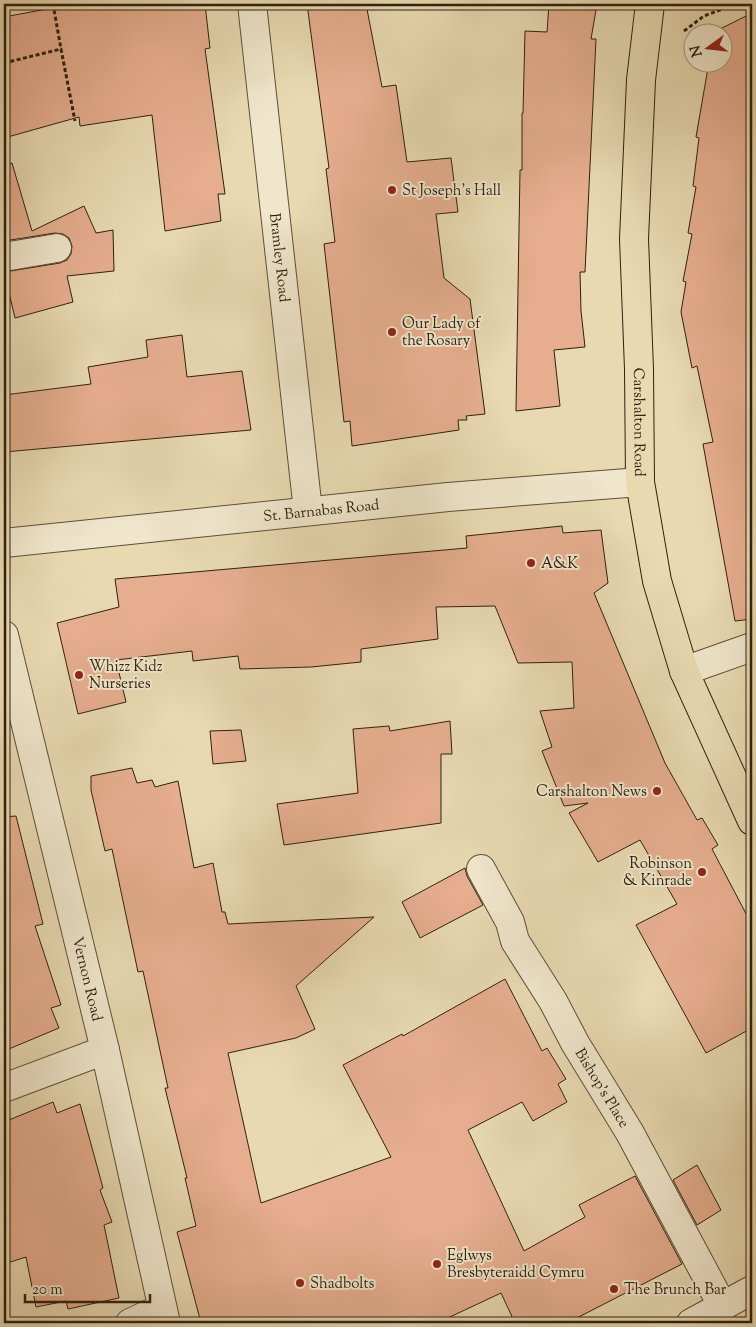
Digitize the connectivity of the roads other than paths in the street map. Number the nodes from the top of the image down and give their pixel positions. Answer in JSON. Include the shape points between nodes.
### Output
{"nodes":[{"id":1,"x":252,"y":4,"type":"edge"},
{"id":2,"x":650,"y":4,"type":"edge"},
{"id":3,"x":57,"y":248,"type":"dead end"},
{"id":4,"x":4,"y":258,"type":"edge"},
{"id":5,"x":640,"y":482,"type":"junction"},
{"id":6,"x":308,"y":511,"type":"junction"},
{"id":7,"x":4,"y":543,"type":"edge"},
{"id":8,"x":4,"y":635,"type":"edge"},
{"id":9,"x":752,"y":647,"type":"edge"},
{"id":10,"x":684,"y":671,"type":"junction"},
{"id":11,"x":752,"y":821,"type":"edge"},
{"id":12,"x":481,"y":869,"type":"dead end"},
{"id":13,"x":105,"y":1050,"type":"junction"},
{"id":14,"x":4,"y":1088,"type":"edge"},
{"id":15,"x":752,"y":1290,"type":"edge"},
{"id":16,"x":723,"y":1307,"type":"junction"},
{"id":17,"x":164,"y":1316,"type":"edge"},
{"id":18,"x":130,"y":1323,"type":"edge"},
{"id":19,"x":691,"y":1323,"type":"edge"}],
"edges":[{"from":1,"to":6,"type":"street","name":"Bramley Road"},
{"from":2,"to":5,"type":"highway","name":"Carshalton Road","via":[[641,80],[634,239]]},
{"from":3,"to":4,"type":"street"},
{"from":5,"to":6,"type":"street","name":"St. Barnabas Road"},
{"from":5,"to":10,"type":"highway","name":"Carshalton Road","via":[[657,581]]},
{"from":6,"to":7,"type":"street","name":"St. Barnabas Road"},
{"from":8,"to":13,"type":"street","name":"Vernon Road"},
{"from":9,"to":10,"type":"street"},
{"from":10,"to":11,"type":"highway","name":"Carshalton Road"},
{"from":12,"to":16,"type":"street","name":"Bishop's Place","via":[[510,922],[515,941],[630,1133]]},
{"from":13,"to":14,"type":"street"},
{"from":13,"to":17,"type":"street","name":"Vernon Road"},
{"from":15,"to":16,"type":"street"},
{"from":16,"to":19,"type":"street"},
{"from":17,"to":18,"type":"street"}]}
